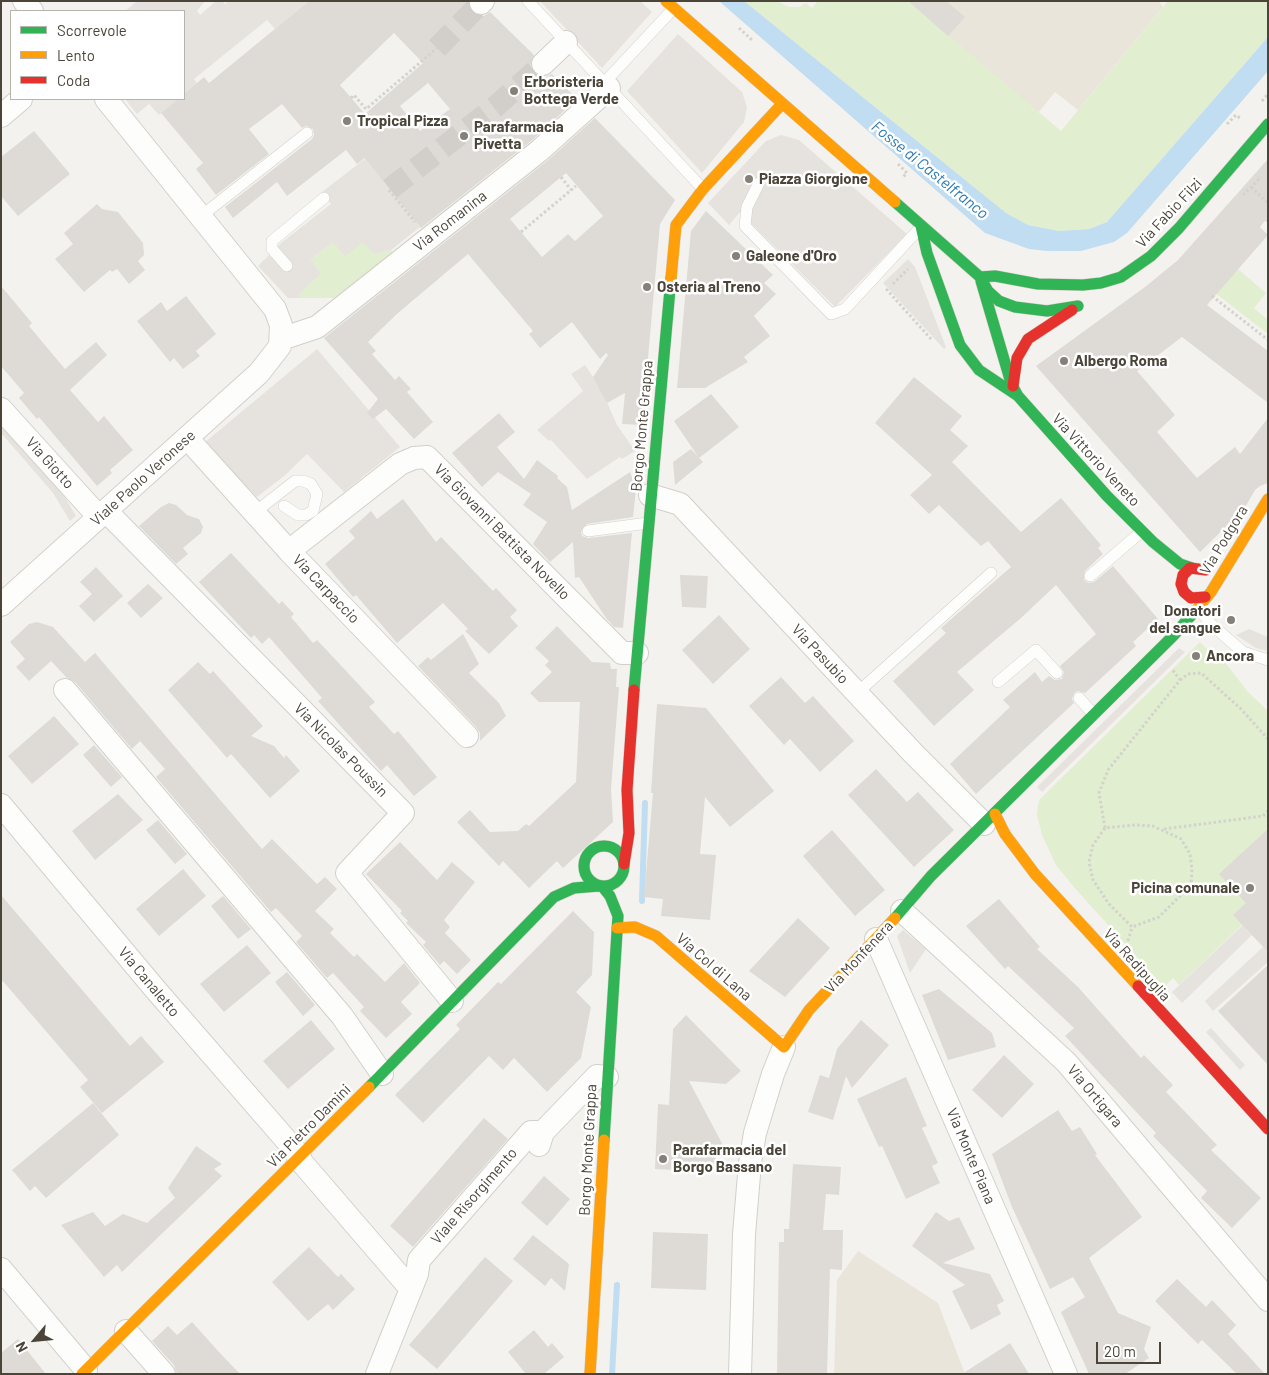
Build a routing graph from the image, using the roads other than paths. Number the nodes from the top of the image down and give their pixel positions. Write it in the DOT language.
graph roads {
  1 [pos="528,1"];
  2 [pos="670,5"];
  3 [pos="566,42"];
  4 [pos="543,64"];
  5 [pos="607,86"];
  6 [pos="20,100"];
  7 [pos="107,100"];
  8 [pos="782,104"];
  9 [pos="1,116"];
  10 [pos="1268,124"];
  11 [pos="306,133"];
  12 [pos="759,182"];
  13 [pos="703,189"];
  14 [pos="324,198"];
  15 [pos="200,217"];
  16 [pos="921,226"];
  17 [pos="287,266"];
  18 [pos="1121,276"];
  19 [pos="980,278"];
  20 [pos="972,287"];
  21 [pos="1086,301"];
  22 [pos="966,327"];
  23 [pos="281,343"];
  24 [pos="979,370"];
  25 [pos="1016,392"];
  26 [pos="1,409"];
  27 [pos="188,439"];
  28 [pos="650,495"];
  29 [pos="284,506"];
  30 [pos="1266,507"];
  31 [pos="254,513"];
  32 [pos="102,514"];
  33 [pos="648,523"];
  34 [pos="588,531"];
  35 [pos="1142,531"];
  36 [pos="1230,538"];
  37 [pos="1153,542"];
  38 [pos="289,551"];
  39 [pos="1209,557"];
  40 [pos="1194,567"];
  41 [pos="991,573"];
  42 [pos="1090,576"];
  43 [pos="1209,593"];
  44 [pos="1188,596"];
  45 [pos="1,605"];
  46 [pos="1174,636"];
  47 [pos="637,653"];
  48 [pos="1268,660"];
  49 [pos="1057,673"];
  50 [pos="998,682"];
  51 [pos="65,690"];
  52 [pos="856,693"];
  53 [pos="1079,698"];
  54 [pos="1094,715"];
  55 [pos="468,736"];
  56 [pos="627,790"];
  57 [pos="1,805"];
  58 [pos="990,819"];
  59 [pos="617,823"];
  60 [pos="607,835"];
  61 [pos="590,852"];
  62 [pos="624,866"];
  63 [pos="571,869"];
  64 [pos="562,880"];
  65 [pos="600,886"];
  66 [pos="554,897"];
  67 [pos="902,911"];
  68 [pos="617,928"];
  69 [pos="876,939"];
  70 [pos="452,1001"];
  71 [pos="784,1047"];
  72 [pos="382,1074"];
  73 [pos="607,1077"];
  74 [pos="1268,1129"];
  75 [pos="299,1157"];
  76 [pos="1,1269"];
  77 [pos="414,1281"];
  78 [pos="1268,1300"];
  79 [pos="126,1331"];
  80 [pos="84,1372"];
  81 [pos="164,1374"];
  82 [pos="377,1374"];
  83 [pos="590,1374"];
  84 [pos="740,1374"];
  85 [pos="1066,1374"];
  1 -- 3 [label="lane"];
  2 -- 5 [label="lane"];
  2 -- 8 [label="street"];
  3 -- 4 [label="street"];
  3 -- 5 [label="lane"];
  5 -- 13 [label="lane"];
  5 -- 23 [label="street, Via Romanina"];
  6 -- 9 [label="street"];
  7 -- 15 [label="street"];
  8 -- 13 [label="street, Borgo Monte Grappa"];
  8 -- 16 [label="street"];
  10 -- 18 [label="street, Via Fabio Filzi"];
  11 -- 15 [label="lane"];
  12 -- 16 [label="lane"];
  13 -- 28 [label="street, Borgo Monte Grappa"];
  14 -- 17 [label="lane"];
  15 -- 23 [label="street"];
  16 -- 19 [label="street"];
  16 -- 24 [label="street"];
  18 -- 19 [label="street, Via Fabio Filzi"];
  18 -- 21 [label="street"];
  19 -- 20 [label="street"];
  19 -- 21 [label="street"];
  19 -- 25 [label="street"];
  21 -- 25 [label="street"];
  22 -- 24 [label="street"];
  23 -- 27 [label="street, Viale Paolo Veronese"];
  24 -- 25 [label="street"];
  25 -- 35 [label="street, Via Vittorio Veneto"];
  26 -- 32 [label="street, Via Giotto"];
  27 -- 31 [label="street, Via Carpaccio"];
  27 -- 32 [label="street, Viale Paolo Veronese"];
  28 -- 33 [label="street, Borgo Monte Grappa"];
  28 -- 52 [label="street, Via Pasubio"];
  29 -- 31 [label="lane"];
  30 -- 36 [label="street, Via Podgora"];
  30 -- 43 [label="street, Via Podgora"];
  31 -- 38 [label="street, Via Carpaccio"];
  32 -- 45 [label="street, Viale Paolo Veronese"];
  32 -- 70 [label="street, Via Nicolas Poussin"];
  33 -- 34 [label="lane"];
  33 -- 47 [label="street, Borgo Monte Grappa"];
  35 -- 37 [label="street, Via Vittorio Veneto"];
  35 -- 42 [label="lane"];
  37 -- 40 [label="street, Via Vittorio Veneto"];
  37 -- 44 [label="street, Via Vittorio Veneto"];
  38 -- 47 [label="street, Via Giovanni Battista Novello"];
  38 -- 55 [label="street, Via Carpaccio"];
  39 -- 40 [label="street, Via Podgora"];
  40 -- 43 [label="street"];
  40 -- 44 [label="street"];
  41 -- 52 [label="lane"];
  43 -- 44 [label="street"];
  44 -- 46 [label="street, Via Monfenera"];
  44 -- 46 [label="street"];
  44 -- 48 [label="lane"];
  46 -- 54 [label="street, Via Monfenera"];
  47 -- 56 [label="street, Borgo Monte Grappa"];
  49 -- 50 [label="lane"];
  51 -- 72 [label="street"];
  52 -- 58 [label="street, Via Pasubio"];
  53 -- 54 [label="lane"];
  54 -- 58 [label="street, Via Monfenera"];
  56 -- 59 [label="street, Borgo Monte Grappa"];
  56 -- 62 [label="street, Borgo Monte Grappa"];
  57 -- 75 [label="street, Via Canaletto"];
  58 -- 67 [label="street, Via Monfenera"];
  58 -- 74 [label="street, Via Redipuglia"];
  60 -- 61 [label="street"];
  61 -- 62 [label="street"];
  61 -- 63 [label="street"];
  61 -- 65 [label="street, Borgo Monte Grappa"];
  62 -- 65 [label="street"];
  62 -- 68 [label="street, Borgo Monte Grappa"];
  64 -- 66 [label="street, Via Pietro Damini"];
  65 -- 66 [label="street, Via Pietro Damini"];
  65 -- 68 [label="street, Borgo Monte Grappa"];
  66 -- 70 [label="street, Via Pietro Damini"];
  67 -- 69 [label="street, Via Monfenera"];
  67 -- 78 [label="street, Via Ortigara"];
  68 -- 71 [label="street, Via Col di Lana"];
  68 -- 73 [label="street, Borgo Monte Grappa"];
  69 -- 71 [label="street, Via Monfenera"];
  69 -- 85 [label="street, Via Monte Piana"];
  70 -- 72 [label="street, Via Pietro Damini"];
  71 -- 84 [label="street, Via Monfenera"];
  72 -- 75 [label="street, Via Pietro Damini"];
  73 -- 77 [label="street, Viale Risorgimento"];
  73 -- 83 [label="street, Borgo Monte Grappa"];
  75 -- 77 [label="street, Via Canaletto"];
  75 -- 79 [label="street, Via Pietro Damini"];
  76 -- 80 [label="street"];
  77 -- 82 [label="street"];
  79 -- 80 [label="street, Via Pietro Damini"];
  79 -- 81 [label="street"];
}
